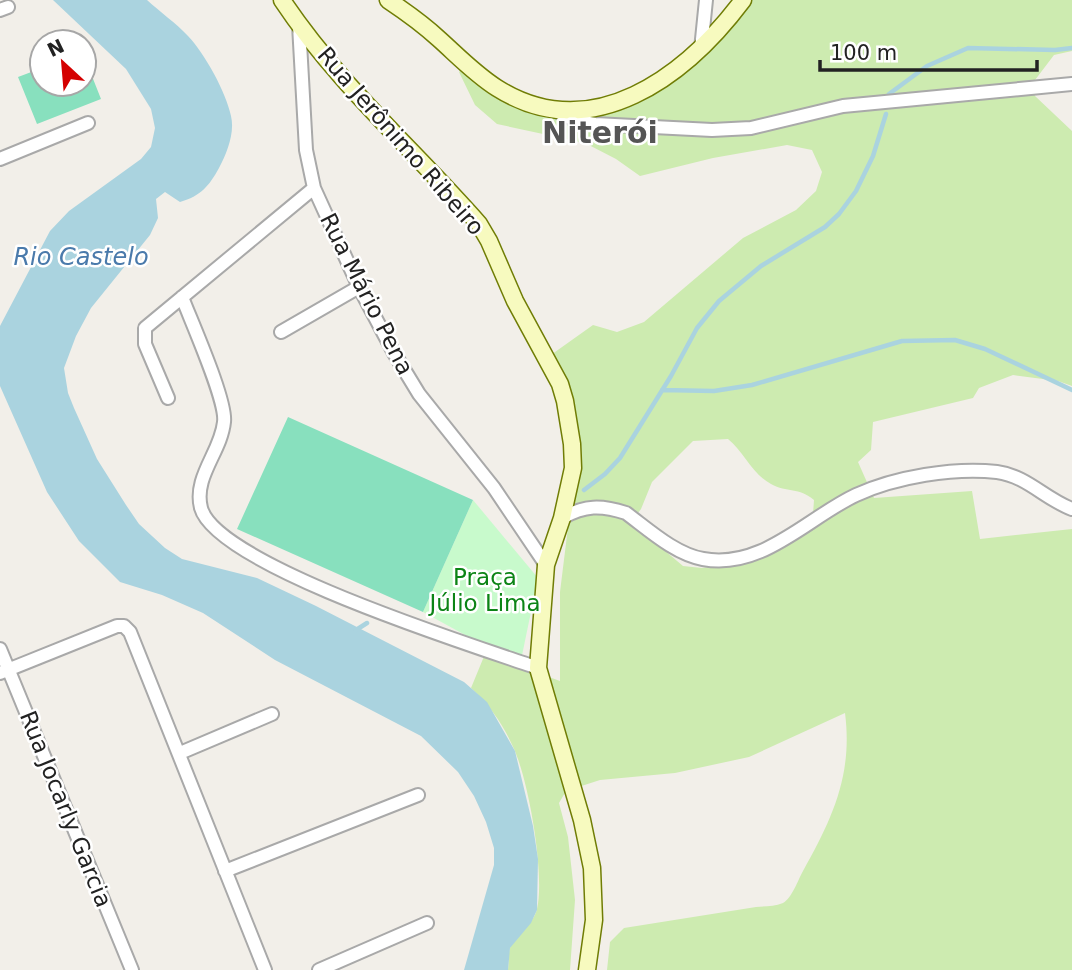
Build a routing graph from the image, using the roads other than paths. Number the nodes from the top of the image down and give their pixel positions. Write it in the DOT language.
graph roads {
  1 [pos="282,0"];
  2 [pos="388,0"];
  3 [pos="706,0"];
  4 [pos="743,0"];
  5 [pos="299,25"];
  6 [pos="701,49"];
  7 [pos="1072,84"];
  8 [pos="556,110"];
  9 [pos="88,123"];
  10 [pos="0,159"];
  11 [pos="314,188"];
  12 [pos="359,287"];
  13 [pos="182,297"];
  14 [pos="281,332"];
  15 [pos="168,398"];
  16 [pos="1072,509"];
  17 [pos="562,518"];
  18 [pos="546,565"];
  19 [pos="0,649"];
  20 [pos="538,668"];
  21 [pos="4,671"];
  22 [pos="272,714"];
  23 [pos="180,753"];
  24 [pos="418,795"];
  25 [pos="225,871"];
  26 [pos="427,923"];
  27 [pos="132,970"];
  28 [pos="265,970"];
  29 [pos="319,970"];
  30 [pos="587,970"];
  1 -- 5 [label="main road, Rua Jerônimo Ribeiro"];
  2 -- 8 [label="main road"];
  3 -- 6 [label="street"];
  4 -- 6 [label="main road"];
  5 -- 11 [label="street, Rua Mário Pena"];
  5 -- 17 [label="main road, Rua Jerônimo Ribeiro"];
  6 -- 8 [label="main road"];
  7 -- 8 [label="street"];
  9 -- 10 [label="street"];
  11 -- 12 [label="street, Rua Mário Pena"];
  11 -- 13 [label="street"];
  12 -- 14 [label="street"];
  12 -- 18 [label="street, Rua Mário Pena"];
  13 -- 15 [label="street"];
  13 -- 20 [label="street"];
  16 -- 17 [label="street"];
  17 -- 18 [label="main road, Rua Jerônimo Ribeiro"];
  18 -- 20 [label="main road, Rua Jerônimo Ribeiro"];
  19 -- 21 [label="street, Rua Jocarly Garcia"];
  20 -- 30 [label="main road"];
  21 -- 23 [label="street"];
  21 -- 27 [label="street, Rua Jocarly Garcia"];
  22 -- 23 [label="street"];
  23 -- 25 [label="street"];
  24 -- 25 [label="street"];
  25 -- 28 [label="street"];
  26 -- 29 [label="street"];
}
